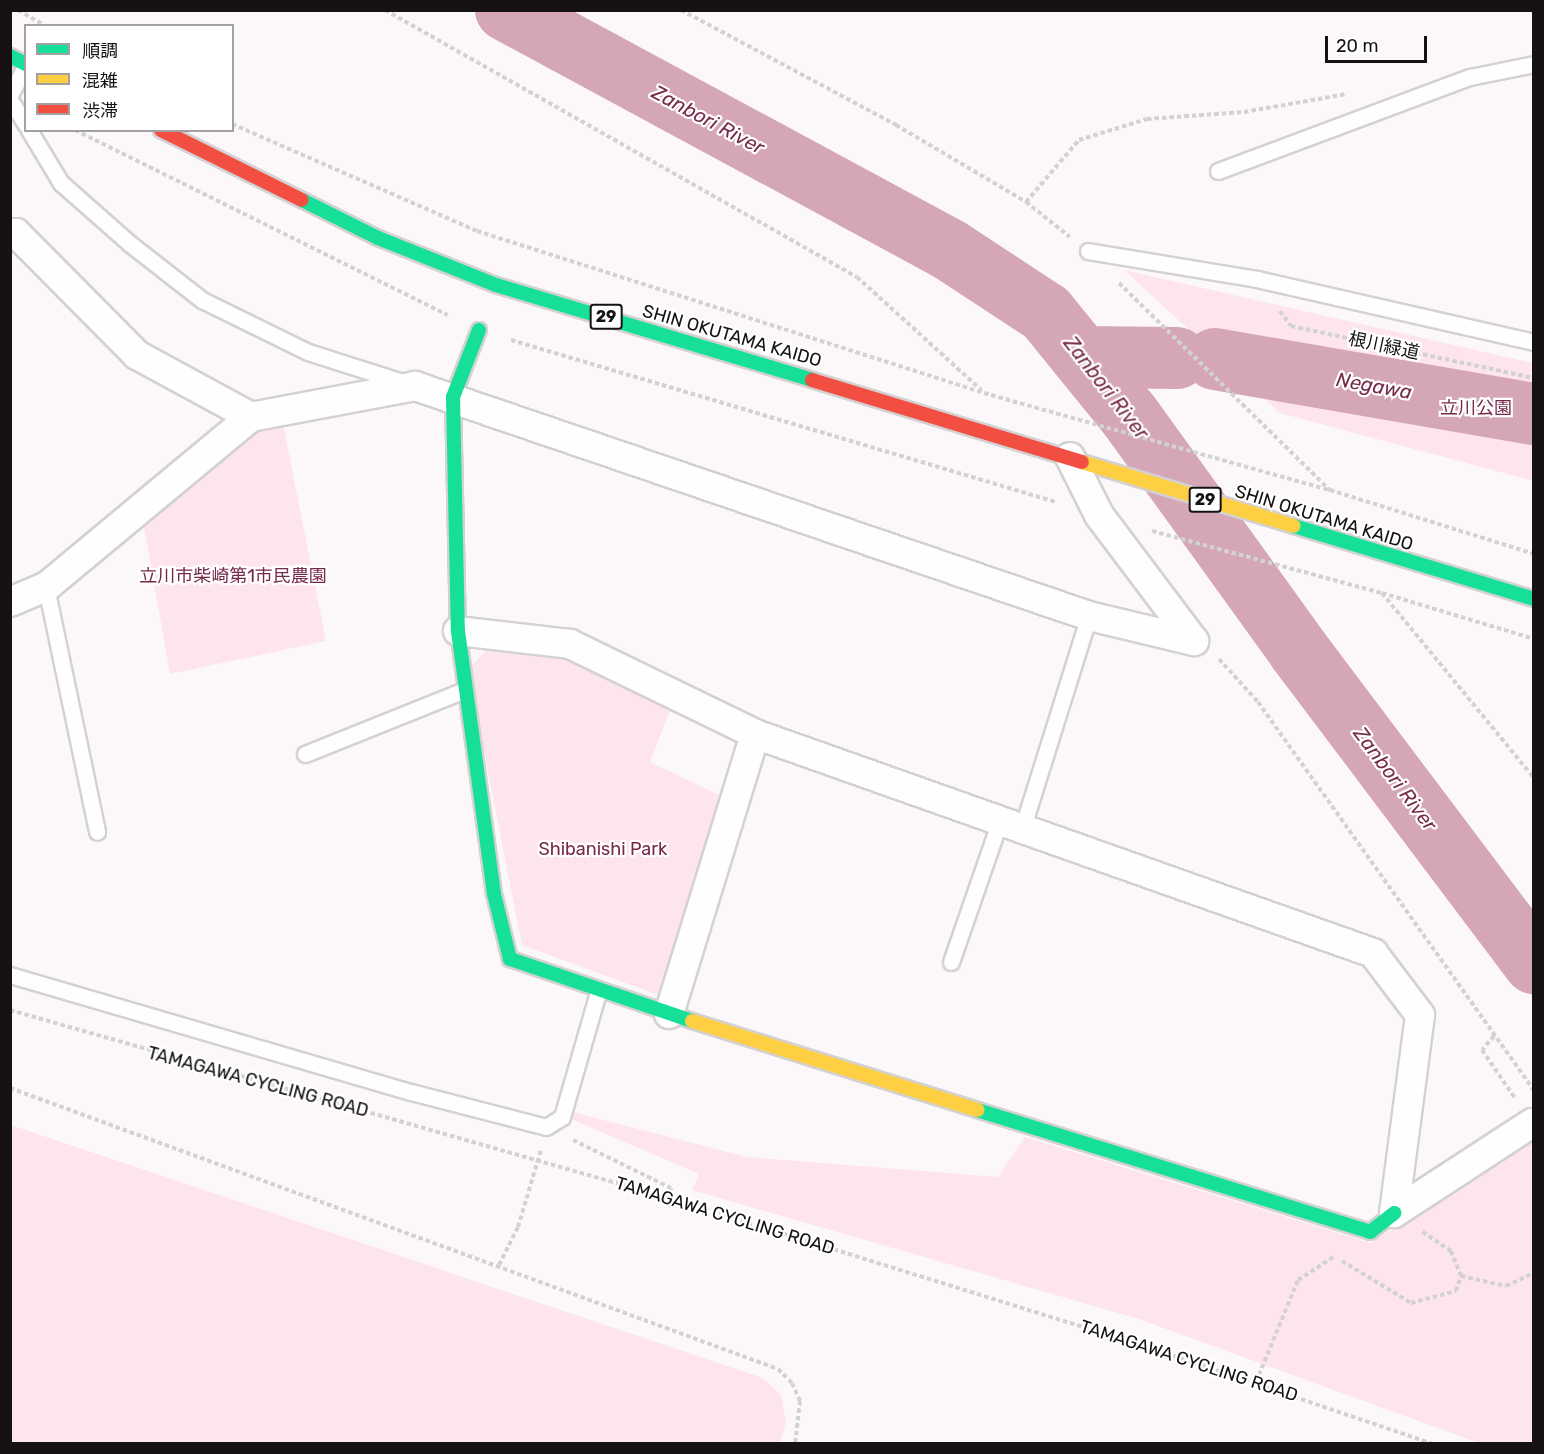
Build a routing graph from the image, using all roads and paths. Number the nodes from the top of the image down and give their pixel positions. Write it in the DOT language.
graph roads {
  1 [pos="18,10"];
  2 [pos="385,10"];
  3 [pos="681,10"];
  4 [pos="42,24"];
  5 [pos="10,56"];
  6 [pos="24,63"];
  7 [pos="1533,64"];
  8 [pos="24,68"];
  9 [pos="1350,94"];
  10 [pos="10,95"];
  11 [pos="10,100"];
  12 [pos="24,122"];
  13 [pos="234,125"];
  14 [pos="30,132"];
  15 [pos="165,132"];
  16 [pos="1218,171"];
  17 [pos="1026,202"];
  18 [pos="10,233"];
  19 [pos="1088,251"];
  20 [pos="1257,279"];
  21 [pos="479,330"];
  22 [pos="1533,342"];
  23 [pos="1533,378"];
  24 [pos="415,386"];
  25 [pos="984,393"];
  26 [pos="453,397"];
  27 [pos="251,417"];
  28 [pos="1070,457"];
  29 [pos="1330,490"];
  30 [pos="1150,530"];
  31 [pos="1533,554"];
  32 [pos="46,587"];
  33 [pos="1382,593"];
  34 [pos="1533,599"];
  35 [pos="10,602"];
  36 [pos="1089,616"];
  37 [pos="458,631"];
  38 [pos="1533,639"];
  39 [pos="1194,641"];
  40 [pos="464,690"];
  41 [pos="755,734"];
  42 [pos="305,754"];
  43 [pos="1533,778"];
  44 [pos="1012,822"];
  45 [pos="97,832"];
  46 [pos="951,962"];
  47 [pos="10,975"];
  48 [pos="598,992"];
  49 [pos="10,1010"];
  50 [pos="669,1014"];
  51 [pos="1494,1036"];
  52 [pos="10,1088"];
  53 [pos="1533,1091"];
  54 [pos="1532,1123"];
  55 [pos="546,1127"];
  56 [pos="538,1160"];
  57 [pos="669,1198"];
  58 [pos="1394,1214"];
  59 [pos="1334,1256"];
  60 [pos="499,1265"];
  61 [pos="1533,1273"];
  62 [pos="1461,1276"];
  63 [pos="1298,1280"];
  64 [pos="1256,1382"];
  65 [pos="795,1443"];
  66 [pos="1433,1443"];
  1 -- 4 [label="path"];
  2 -- 25 [label="path"];
  3 -- 17 [label="path"];
  5 -- 6 [label="street"];
  7 -- 16 [label="lane"];
  8 -- 10 [label="lane"];
  9 -- 17 [label="path"];
  11 -- 12 [label="lane"];
  13 -- 25 [label="path"];
  14 -- 24 [label="lane"];
  15 -- 28 [label="street, SHIN OKUTAMA KAIDO / 29"];
  17 -- 19 [label="path"];
  18 -- 27 [label="street"];
  19 -- 20 [label="lane"];
  19 -- 29 [label="path"];
  20 -- 22 [label="lane"];
  20 -- 23 [label="path, 根川緑道"];
  21 -- 26 [label="street"];
  24 -- 26 [label="street"];
  24 -- 27 [label="street"];
  25 -- 29 [label="path"];
  26 -- 36 [label="street"];
  26 -- 37 [label="street"];
  27 -- 32 [label="street"];
  28 -- 34 [label="street, SHIN OKUTAMA KAIDO / 29"];
  28 -- 39 [label="street"];
  29 -- 31 [label="path"];
  30 -- 33 [label="path"];
  32 -- 35 [label="street"];
  32 -- 45 [label="lane"];
  33 -- 38 [label="path"];
  33 -- 43 [label="path"];
  36 -- 39 [label="street"];
  36 -- 44 [label="lane"];
  37 -- 40 [label="street"];
  37 -- 41 [label="street"];
  39 -- 51 [label="path"];
  40 -- 42 [label="lane"];
  40 -- 48 [label="street"];
  41 -- 44 [label="street"];
  41 -- 50 [label="street"];
  44 -- 46 [label="lane"];
  44 -- 58 [label="street"];
  47 -- 55 [label="lane"];
  48 -- 50 [label="street"];
  48 -- 55 [label="lane"];
  49 -- 56 [label="path, TAMAGAWA CYCLING ROAD"];
  50 -- 58 [label="street"];
  51 -- 53 [label="path"];
  51 -- 54 [label="path"];
  52 -- 60 [label="path"];
  54 -- 58 [label="street"];
  55 -- 57 [label="path"];
  56 -- 57 [label="path, TAMAGAWA CYCLING ROAD"];
  56 -- 60 [label="path"];
  57 -- 64 [label="path, TAMAGAWA CYCLING ROAD"];
  58 -- 62 [label="path"];
  59 -- 62 [label="path"];
  60 -- 65 [label="path"];
  61 -- 62 [label="path"];
  63 -- 64 [label="path"];
  64 -- 66 [label="path, TAMAGAWA CYCLING ROAD"];
}
